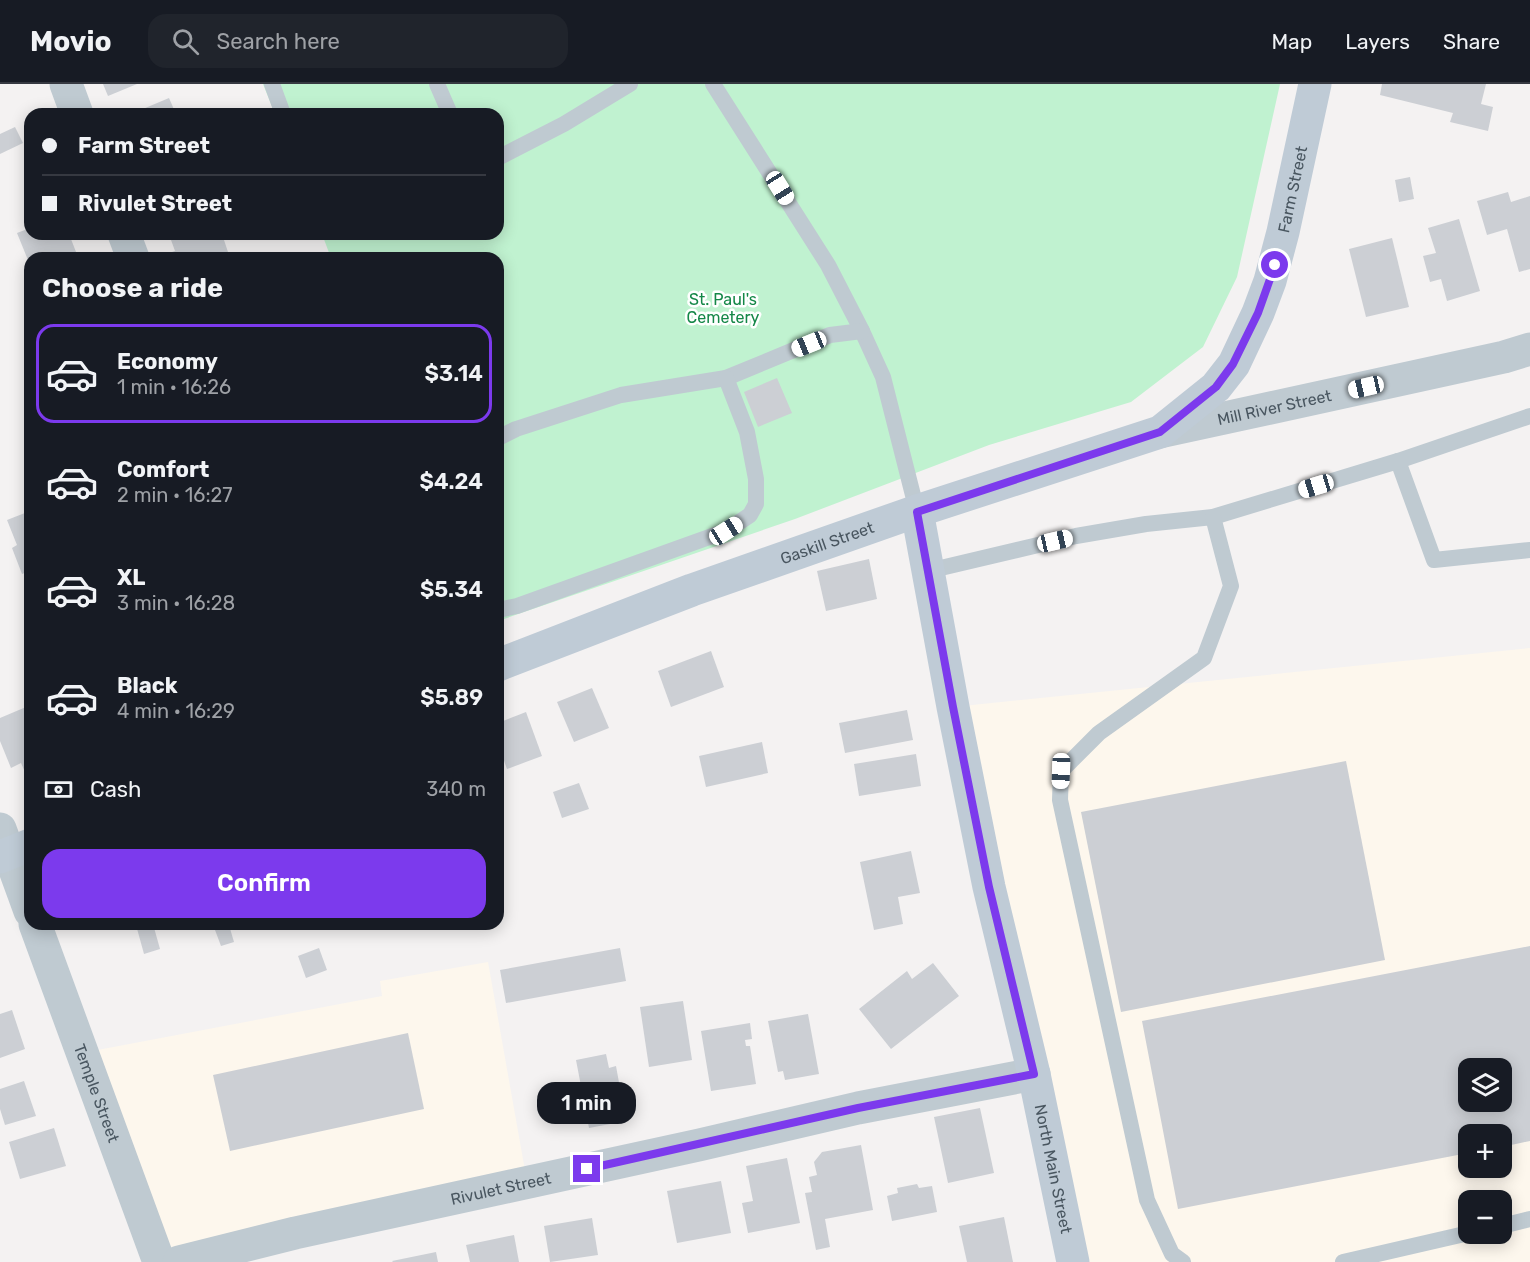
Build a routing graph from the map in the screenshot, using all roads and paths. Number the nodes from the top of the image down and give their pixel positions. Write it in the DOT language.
graph roads {
  1 [pos="66,84"];
  2 [pos="272,84"];
  3 [pos="437,84"];
  4 [pos="630,84"];
  5 [pos="713,84"];
  6 [pos="1315,84"];
  7 [pos="75,108"];
  8 [pos="281,108"];
  9 [pos="447,108"];
  10 [pos="504,155"];
  11 [pos="862,331"];
  12 [pos="1530,349"];
  13 [pos="726,378"];
  14 [pos="1530,416"];
  15 [pos="1160,432"];
  16 [pos="504,435"];
  17 [pos="1398,461"];
  18 [pos="917,512"];
  19 [pos="1213,517"];
  20 [pos="1530,550"];
  21 [pos="928,571"];
  22 [pos="504,609"];
  23 [pos="504,663"];
  24 [pos="10,846"];
  25 [pos="24,891"];
  26 [pos="37,930"];
  27 [pos="1034,1074"];
  28 [pos="1530,1219"];
  29 [pos="1512,1224"];
  30 [pos="1458,1236"];
  31 [pos="159,1262"];
  32 [pos="179,1262"];
  33 [pos="1073,1262"];
  34 [pos="1183,1262"];
  35 [pos="1343,1262"];
  1 -- 7 [label="street"];
  2 -- 8 [label="lane"];
  3 -- 9 [label="lane"];
  4 -- 10 [label="lane"];
  5 -- 11 [label="lane"];
  6 -- 15 [label="street, Farm Street"];
  11 -- 13 [label="lane"];
  11 -- 18 [label="lane"];
  12 -- 15 [label="street, Mill River Street"];
  13 -- 16 [label="lane"];
  13 -- 22 [label="lane"];
  14 -- 17 [label="lane"];
  15 -- 18 [label="street, Gaskill Street"];
  17 -- 19 [label="lane"];
  17 -- 20 [label="lane"];
  18 -- 21 [label="street, North Main Street"];
  18 -- 23 [label="street, Gaskill Street"];
  19 -- 21 [label="lane"];
  19 -- 34 [label="lane"];
  21 -- 27 [label="street, North Main Street"];
  24 -- 25 [label="street"];
  26 -- 31 [label="street, Temple Street"];
  27 -- 32 [label="street, Rivulet Street"];
  27 -- 33 [label="street, North Main Street"];
  28 -- 29 [label="lane"];
  30 -- 35 [label="lane"];
}
